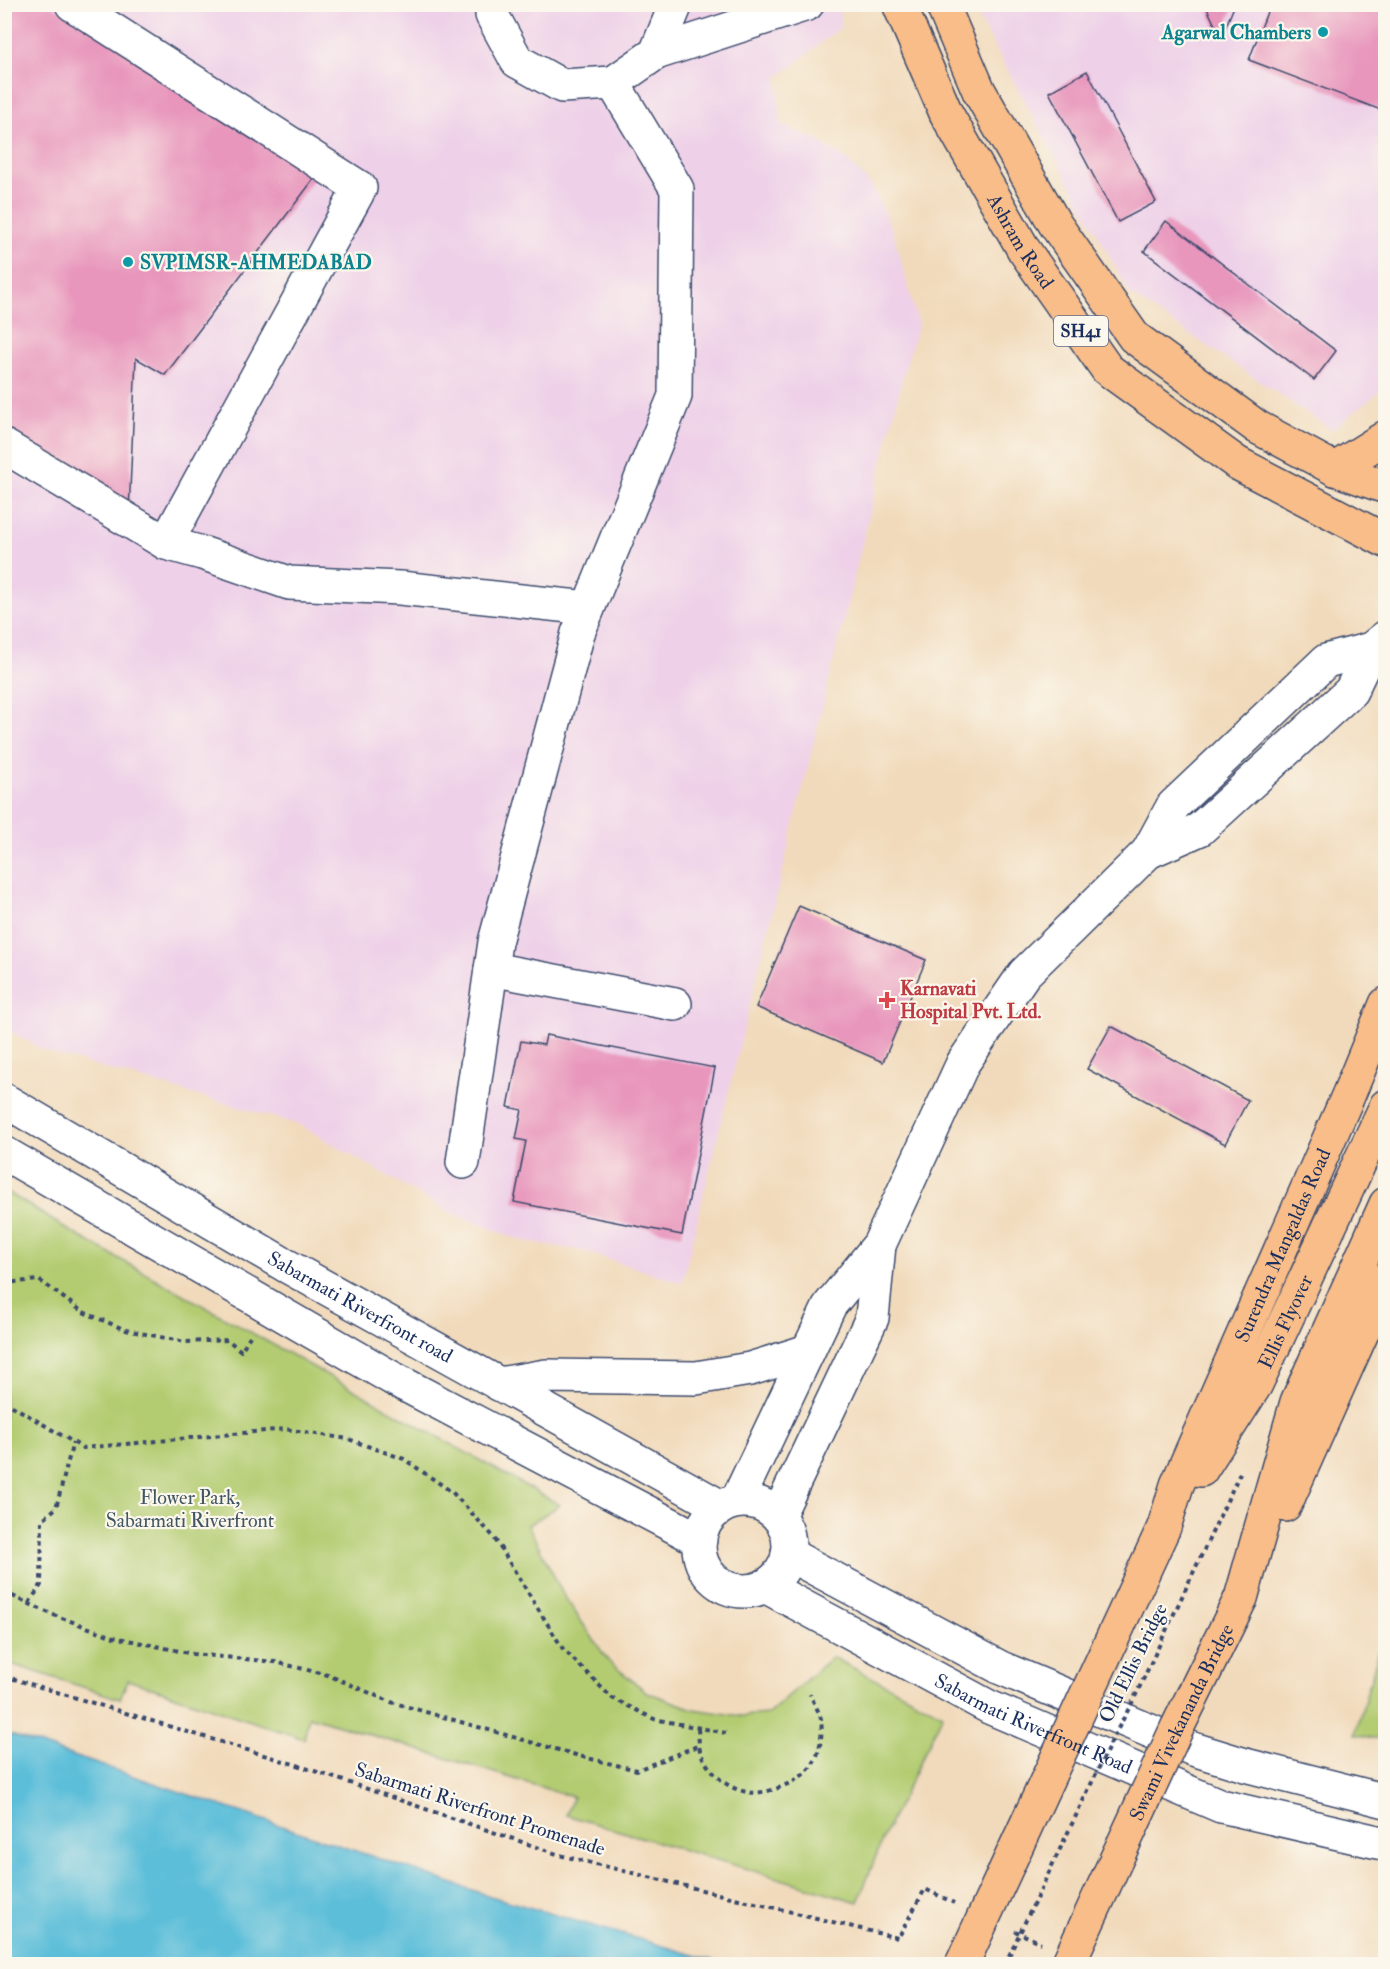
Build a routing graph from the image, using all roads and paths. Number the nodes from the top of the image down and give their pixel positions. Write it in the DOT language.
graph roads {
  1 [pos="72,4"];
  2 [pos="493,4"];
  3 [pos="676,4"];
  4 [pos="807,4"];
  5 [pos="899,4"];
  6 [pos="942,4"];
  7 [pos="656,53"];
  8 [pos="613,83"];
  9 [pos="1386,437"];
  10 [pos="4,446"];
  11 [pos="1335,469"];
  12 [pos="1386,487"];
  13 [pos="1386,541"];
  14 [pos="166,543"];
  15 [pos="588,608"];
  16 [pos="1378,643"];
  17 [pos="491,969"];
  18 [pos="675,1004"];
  19 [pos="1386,1004"];
  20 [pos="4,1100"];
  21 [pos="1386,1106"];
  22 [pos="4,1153"];
  23 [pos="463,1162"];
  24 [pos="1386,1204"];
  25 [pos="879,1245"];
  26 [pos="285,1265"];
  27 [pos="1386,1279"];
  28 [pos="4,1283"];
  29 [pos="262,1303"];
  30 [pos="252,1333"];
  31 [pos="808,1351"];
  32 [pos="499,1384"];
  33 [pos="4,1401"];
  34 [pos="72,1442"];
  35 [pos="1241,1471"];
  36 [pos="729,1504"];
  37 [pos="778,1516"];
  38 [pos="1164,1527"];
  39 [pos="700,1540"];
  40 [pos="788,1554"];
  41 [pos="765,1586"];
  42 [pos="4,1592"];
  43 [pos="1241,1598"];
  44 [pos="29,1603"];
  45 [pos="4,1676"];
  46 [pos="810,1694"];
  47 [pos="698,1729"];
  48 [pos="726,1733"];
  49 [pos="700,1745"];
  50 [pos="1386,1800"];
  51 [pos="1386,1844"];
  52 [pos="957,1905"];
  53 [pos="1012,1929"];
  54 [pos="1056,1954"];
  55 [pos="962,1965"];
  56 [pos="1005,1965"];
  1 -- 14 [label="street"];
  2 -- 8 [label="street"];
  3 -- 7 [label="street"];
  4 -- 7 [label="street"];
  5 -- 13 [label="main road, Ashram Road / SH41"];
  6 -- 11 [label="main road, Ashram Road"];
  7 -- 8 [label="street"];
  8 -- 15 [label="street"];
  9 -- 11 [label="main road"];
  10 -- 14 [label="street"];
  11 -- 12 [label="main road, Ashram Road"];
  14 -- 15 [label="street"];
  15 -- 17 [label="street"];
  16 -- 25 [label="street"];
  17 -- 18 [label="street"];
  17 -- 23 [label="street"];
  19 -- 38 [label="main road, Surendra Mangaldas Road"];
  20 -- 26 [label="street, Sabarmati Riverfront road"];
  21 -- 38 [label="main road, Ellis Flyover"];
  22 -- 29 [label="street"];
  24 -- 43 [label="main road"];
  25 -- 31 [label="street"];
  25 -- 37 [label="street"];
  26 -- 29 [label="street"];
  26 -- 32 [label="street, Sabarmati Riverfront road"];
  27 -- 43 [label="main road, Swami Vivekananda Bridge"];
  28 -- 30 [label="path"];
  29 -- 39 [label="street"];
  31 -- 32 [label="street"];
  31 -- 36 [label="street"];
  32 -- 36 [label="street, Sabarmati Riverfront road"];
  33 -- 34 [label="path"];
  34 -- 44 [label="path"];
  34 -- 47 [label="path"];
  35 -- 56 [label="path, Old Ellis Bridge, bridge"];
  36 -- 37 [label="street"];
  36 -- 39 [label="street"];
  37 -- 40 [label="street"];
  38 -- 55 [label="main road, bridge"];
  39 -- 41 [label="street"];
  40 -- 41 [label="street"];
  40 -- 50 [label="street, Sabarmati Riverfront Road"];
  41 -- 51 [label="street, Sabarmati Riverfront Road"];
  42 -- 44 [label="path"];
  43 -- 54 [label="main road, Swami Vivekananda Bridge, bridge"];
  44 -- 49 [label="path"];
  45 -- 52 [label="path, Sabarmati Riverfront Promenade"];
  46 -- 49 [label="path"];
  47 -- 48 [label="path"];
  47 -- 49 [label="path"];
  53 -- 54 [label="path"];
}
